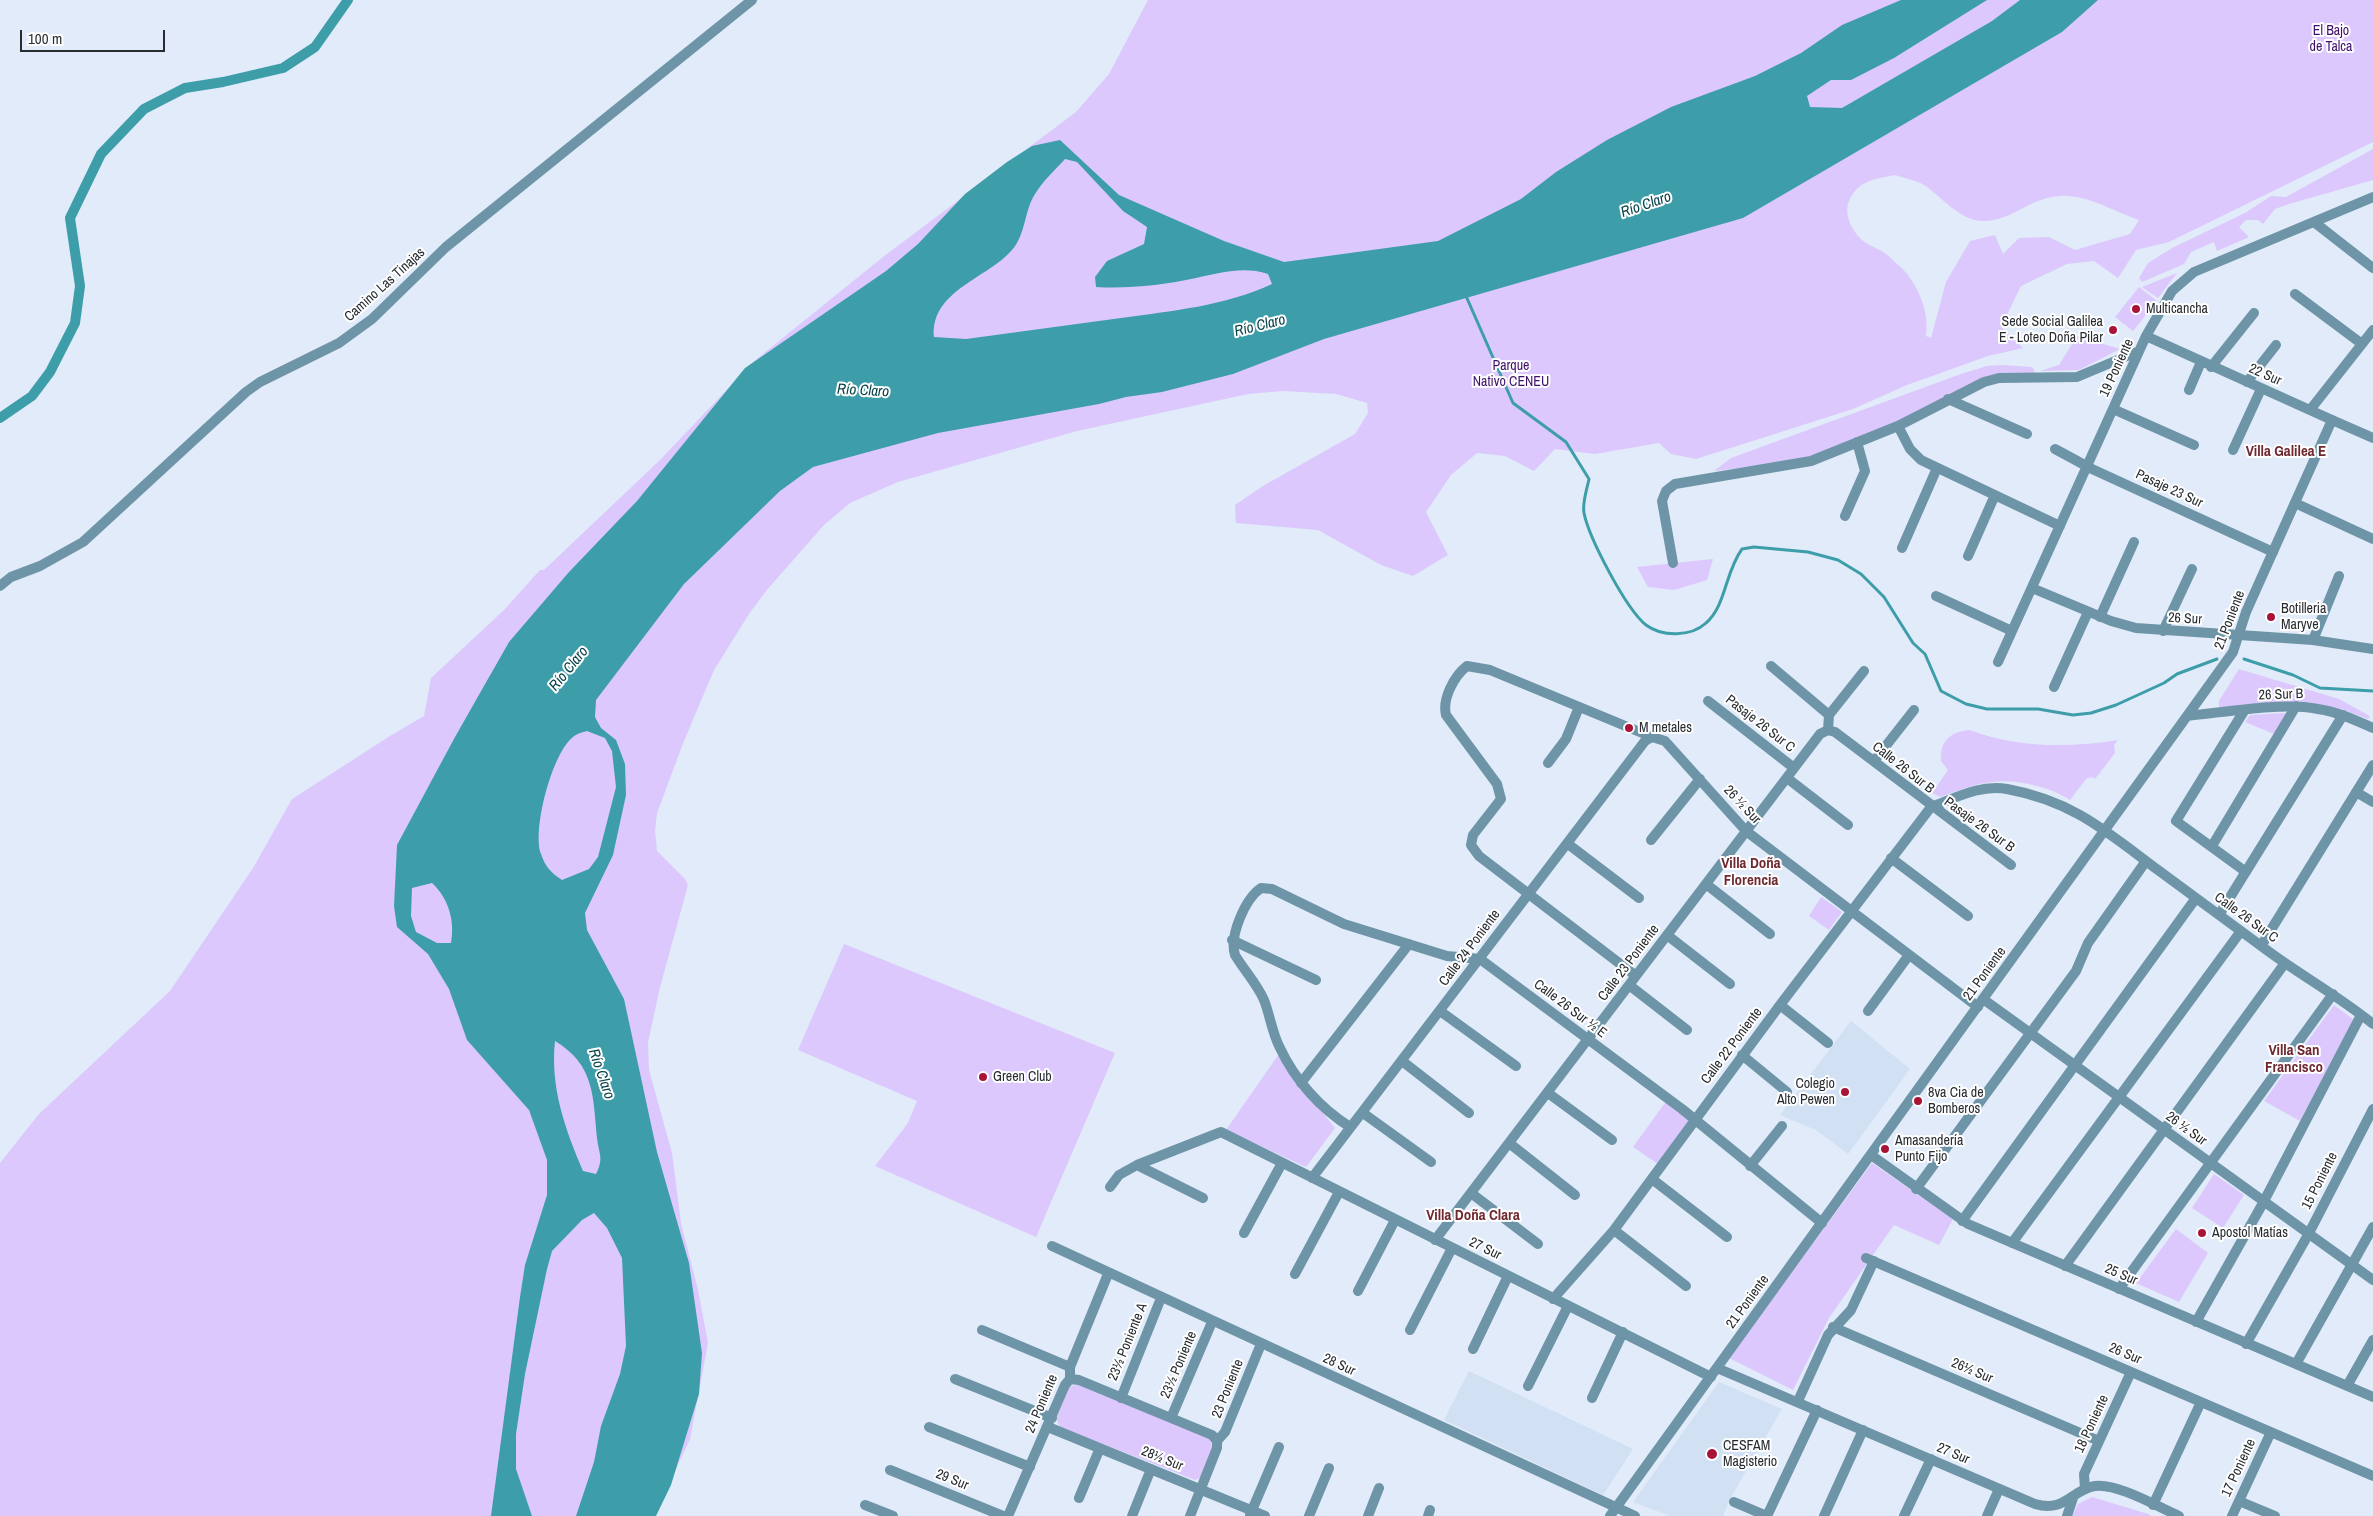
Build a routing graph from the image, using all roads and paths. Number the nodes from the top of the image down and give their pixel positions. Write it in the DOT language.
graph roads {
  1 [pos="752,0"];
  2 [pos="2373,197"];
  3 [pos="2314,222"];
  4 [pos="2373,268"];
  5 [pos="2295,294"];
  6 [pos="2254,313"];
  7 [pos="2373,330"];
  8 [pos="2146,336"];
  9 [pos="2362,344"];
  10 [pos="2276,345"];
  11 [pos="2139,351"];
  12 [pos="2206,364"];
  13 [pos="2247,382"];
  14 [pos="2261,389"];
  15 [pos="2189,390"];
  16 [pos="1948,400"];
  17 [pos="2113,409"];
  18 [pos="2310,410"];
  19 [pos="2332,420"];
  20 [pos="1898,426"];
  21 [pos="2027,434"];
  22 [pos="2372,437"];
  23 [pos="1856,442"];
  24 [pos="2194,445"];
  25 [pos="2055,449"];
  26 [pos="2233,450"];
  27 [pos="2088,465"];
  28 [pos="1937,468"];
  29 [pos="1995,495"];
  30 [pos="2295,503"];
  31 [pos="1846,516"];
  32 [pos="2060,526"];
  33 [pos="2373,538"];
  34 [pos="2134,542"];
  35 [pos="1902,548"];
  36 [pos="2273,552"];
  37 [pos="1968,556"];
  38 [pos="1673,563"];
  39 [pos="2192,569"];
  40 [pos="2339,576"];
  41 [pos="0,586"];
  42 [pos="2032,588"];
  43 [pos="1936,596"];
  44 [pos="2088,612"];
  45 [pos="2100,617"];
  46 [pos="2012,631"];
  47 [pos="2163,631"];
  48 [pos="2238,635"];
  49 [pos="2312,640"];
  50 [pos="2373,649"];
  51 [pos="1998,662"];
  52 [pos="1771,666"];
  53 [pos="1864,671"];
  54 [pos="2054,687"];
  55 [pos="1708,701"];
  56 [pos="2296,706"];
  57 [pos="1579,707"];
  58 [pos="1914,710"];
  59 [pos="2244,711"];
  60 [pos="1829,715"];
  61 [pos="2343,715"];
  62 [pos="2187,716"];
  63 [pos="2373,728"];
  64 [pos="1828,730"];
  65 [pos="1652,737"];
  66 [pos="1874,761"];
  67 [pos="1548,763"];
  68 [pos="2373,765"];
  69 [pos="1794,768"];
  70 [pos="1787,778"];
  71 [pos="1700,779"];
  72 [pos="2356,792"];
  73 [pos="2373,802"];
  74 [pos="1931,807"];
  75 [pos="1848,825"];
  76 [pos="2106,829"];
  77 [pos="1746,831"];
  78 [pos="1651,840"];
  79 [pos="1568,844"];
  80 [pos="2212,846"];
  81 [pos="1892,858"];
  82 [pos="2146,861"];
  83 [pos="2010,865"];
  84 [pos="2246,872"];
  85 [pos="1706,884"];
  86 [pos="1530,893"];
  87 [pos="1639,898"];
  88 [pos="2196,898"];
  89 [pos="1851,911"];
  90 [pos="2219,915"];
  91 [pos="1968,916"];
  92 [pos="2241,931"];
  93 [pos="1770,934"];
  94 [pos="1667,935"];
  95 [pos="1232,944"];
  96 [pos="1409,944"];
  97 [pos="2261,946"];
  98 [pos="1909,955"];
  99 [pos="1480,959"];
  100 [pos="2285,963"];
  101 [pos="1636,976"];
  102 [pos="1316,980"];
  103 [pos="1730,984"];
  104 [pos="1629,985"];
  105 [pos="2333,994"];
  106 [pos="1981,1003"];
  107 [pos="1780,1005"];
  108 [pos="1868,1010"];
  109 [pos="1440,1011"];
  110 [pos="2369,1019"];
  111 [pos="1687,1030"];
  112 [pos="2030,1033"];
  113 [pos="1588,1040"];
  114 [pos="1828,1043"];
  115 [pos="1742,1055"];
  116 [pos="1402,1061"];
  117 [pos="2075,1065"];
  118 [pos="1516,1066"];
  119 [pos="1301,1082"];
  120 [pos="1787,1092"];
  121 [pos="1548,1093"];
  122 [pos="2119,1098"];
  123 [pos="2373,1110"];
  124 [pos="1363,1113"];
  125 [pos="1469,1113"];
  126 [pos="1695,1119"];
  127 [pos="1782,1126"];
  128 [pos="1350,1127"];
  129 [pos="2163,1130"];
  130 [pos="1612,1140"];
  131 [pos="1509,1143"];
  132 [pos="1871,1155"];
  133 [pos="1431,1162"];
  134 [pos="1282,1163"];
  135 [pos="2210,1164"];
  136 [pos="1137,1166"];
  137 [pos="1750,1166"];
  138 [pos="1312,1178"];
  139 [pos="1652,1179"];
  140 [pos="1110,1188"];
  141 [pos="1916,1189"];
  142 [pos="1339,1192"];
  143 [pos="1471,1193"];
  144 [pos="1575,1194"];
  145 [pos="1203,1198"];
  146 [pos="2263,1203"];
  147 [pos="1395,1220"];
  148 [pos="1962,1221"];
  149 [pos="1822,1223"];
  150 [pos="2373,1227"];
  151 [pos="1614,1230"];
  152 [pos="1244,1233"];
  153 [pos="2308,1235"];
  154 [pos="1727,1238"];
  155 [pos="1436,1240"];
  156 [pos="2012,1243"];
  157 [pos="1538,1244"];
  158 [pos="1052,1246"];
  159 [pos="1452,1248"];
  160 [pos="2065,1266"];
  161 [pos="2352,1266"];
  162 [pos="1108,1274"];
  163 [pos="1295,1274"];
  164 [pos="1508,1276"];
  165 [pos="2373,1280"];
  166 [pos="1686,1286"];
  167 [pos="2119,1289"];
  168 [pos="1358,1291"];
  169 [pos="1161,1298"];
  170 [pos="1553,1298"];
  171 [pos="1568,1306"];
  172 [pos="1212,1322"];
  173 [pos="2196,1322"];
  174 [pos="1833,1327"];
  175 [pos="982,1330"];
  176 [pos="1410,1330"];
  177 [pos="1622,1332"];
  178 [pos="2373,1340"];
  179 [pos="1261,1344"];
  180 [pos="2246,1344"];
  181 [pos="1474,1350"];
  182 [pos="2296,1364"];
  183 [pos="1070,1367"];
  184 [pos="1717,1368"];
  185 [pos="2131,1372"];
  186 [pos="1710,1377"];
  187 [pos="955,1379"];
  188 [pos="1070,1379"];
  189 [pos="1528,1386"];
  190 [pos="2347,1386"];
  191 [pos="2373,1397"];
  192 [pos="1121,1398"];
  193 [pos="1592,1398"];
  194 [pos="1798,1401"];
  195 [pos="2201,1402"];
  196 [pos="1817,1410"];
  197 [pos="1171,1418"];
  198 [pos="1050,1422"];
  199 [pos="929,1427"];
  200 [pos="1863,1430"];
  201 [pos="2271,1432"];
  202 [pos="1217,1441"];
  203 [pos="2099,1441"];
  204 [pos="1279,1447"];
  205 [pos="1100,1448"];
  206 [pos="1931,1459"];
  207 [pos="1030,1468"];
  208 [pos="1329,1468"];
  209 [pos="1151,1469"];
  210 [pos="890,1470"];
  211 [pos="2373,1476"];
  212 [pos="1379,1488"];
  213 [pos="1999,1488"];
  214 [pos="1200,1489"];
  215 [pos="2085,1489"];
  216 [pos="1079,1498"];
  217 [pos="2073,1498"];
  218 [pos="2239,1500"];
  219 [pos="1734,1502"];
  220 [pos="865,1505"];
  221 [pos="2154,1505"];
  222 [pos="1613,1512"];
  223 [pos="1251,1513"];
  224 [pos="893,1516"];
  225 [pos="1003,1516"];
  226 [pos="1008,1516"];
  227 [pos="1132,1516"];
  228 [pos="1190,1516"];
  229 [pos="1265,1516"];
  230 [pos="1309,1516"];
  231 [pos="1368,1516"];
  232 [pos="1635,1516"];
  233 [pos="1767,1516"];
  234 [pos="1824,1516"];
  235 [pos="1904,1516"];
  236 [pos="1987,1516"];
  237 [pos="2067,1516"];
  238 [pos="2179,1516"];
  239 [pos="2232,1516"];
  240 [pos="2275,1516"];
  1 -- 41 [label="street, Camino Las Tinajas"];
  2 -- 3 [label="street, 19 Poniente"];
  3 -- 4 [label="street"];
  3 -- 8 [label="street, 19 Poniente"];
  5 -- 9 [label="street"];
  6 -- 12 [label="street"];
  7 -- 9 [label="street"];
  8 -- 11 [label="street, 19 Poniente"];
  8 -- 12 [label="street, 22 Sur"];
  9 -- 18 [label="street"];
  10 -- 13 [label="street"];
  11 -- 16 [label="street"];
  11 -- 17 [label="street, 19 Poniente"];
  12 -- 13 [label="street, 22 Sur"];
  12 -- 15 [label="street"];
  13 -- 14 [label="street, 22 Sur"];
  14 -- 18 [label="street, 22 Sur"];
  14 -- 26 [label="street"];
  16 -- 20 [label="street"];
  16 -- 21 [label="street"];
  17 -- 24 [label="street"];
  17 -- 27 [label="street, 19 Poniente"];
  18 -- 19 [label="street, 22 Sur"];
  19 -- 22 [label="street, 22 Sur"];
  19 -- 30 [label="street, 21 Poniente"];
  20 -- 23 [label="street"];
  20 -- 28 [label="street"];
  23 -- 31 [label="street"];
  23 -- 38 [label="street"];
  25 -- 27 [label="street, Pasaje 23 Sur"];
  27 -- 32 [label="street, 19 Poniente"];
  27 -- 36 [label="street, Pasaje 23 Sur"];
  28 -- 29 [label="street"];
  28 -- 35 [label="street"];
  29 -- 32 [label="street"];
  29 -- 37 [label="street"];
  30 -- 33 [label="street"];
  30 -- 36 [label="street, 21 Poniente"];
  32 -- 42 [label="street, 19 Poniente"];
  34 -- 45 [label="street"];
  36 -- 48 [label="street, 21 Poniente"];
  39 -- 47 [label="street"];
  40 -- 49 [label="street"];
  42 -- 44 [label="street, 26 Sur"];
  42 -- 46 [label="street, 19 Poniente"];
  43 -- 46 [label="street"];
  44 -- 45 [label="street, 26 Sur"];
  44 -- 54 [label="street"];
  45 -- 47 [label="street, 26 Sur"];
  46 -- 51 [label="street, 19 Poniente"];
  47 -- 48 [label="street, 26 Sur"];
  48 -- 49 [label="street, 26 Sur"];
  48 -- 62 [label="street, 21 Poniente"];
  49 -- 50 [label="street, 26 Sur"];
  52 -- 60 [label="street"];
  53 -- 60 [label="street"];
  55 -- 69 [label="street, Pasaje 26 Sur C"];
  56 -- 59 [label="street, 26 Sur B"];
  56 -- 61 [label="street, 26 Sur B"];
  56 -- 80 [label="street"];
  57 -- 65 [label="street, 26 ½ Sur"];
  57 -- 67 [label="street"];
  57 -- 86 [label="street, 26 ½ Sur"];
  58 -- 66 [label="street"];
  59 -- 62 [label="street, 26 Sur B"];
  59 -- 80 [label="street"];
  60 -- 64 [label="street"];
  61 -- 63 [label="street, 26 Sur B"];
  61 -- 84 [label="street"];
  62 -- 76 [label="street, 21 Poniente"];
  64 -- 66 [label="street, Calle 26 Sur B"];
  64 -- 69 [label="street, Calle 23 Poniente"];
  65 -- 71 [label="street, 26 ½ Sur"];
  65 -- 79 [label="street, Calle 24 Poniente"];
  66 -- 74 [label="street, Calle 26 Sur B"];
  68 -- 72 [label="street"];
  69 -- 70 [label="street, Calle 23 Poniente"];
  70 -- 75 [label="street"];
  70 -- 77 [label="street, Calle 23 Poniente"];
  71 -- 77 [label="street, 26 ½ Sur"];
  71 -- 78 [label="street"];
  72 -- 73 [label="street"];
  72 -- 97 [label="street"];
  74 -- 76 [label="street, Calle 26 Sur B"];
  74 -- 81 [label="street, Calle 22 Poniente"];
  74 -- 83 [label="street, Pasaje 26 Sur B"];
  76 -- 82 [label="street, Calle 26 Sur C"];
  76 -- 106 [label="street, 21 Poniente"];
  77 -- 85 [label="street, Calle 23 Poniente"];
  77 -- 89 [label="street, 26 ½ Sur"];
  79 -- 86 [label="street, Calle 24 Poniente"];
  79 -- 87 [label="street"];
  80 -- 84 [label="street"];
  81 -- 89 [label="street, Calle 22 Poniente"];
  81 -- 91 [label="street"];
  82 -- 88 [label="street, Calle 26 Sur C"];
  82 -- 112 [label="street"];
  84 -- 90 [label="street"];
  85 -- 93 [label="street"];
  85 -- 94 [label="street, Calle 23 Poniente"];
  86 -- 99 [label="street, Calle 24 Poniente"];
  86 -- 101 [label="street"];
  88 -- 90 [label="street, Calle 26 Sur C"];
  88 -- 117 [label="street"];
  89 -- 98 [label="street, 26 ½ Sur"];
  89 -- 107 [label="street, Calle 22 Poniente"];
  90 -- 92 [label="street, Calle 26 Sur C"];
  92 -- 97 [label="street, Calle 26 Sur C"];
  92 -- 122 [label="street"];
  94 -- 101 [label="street, Calle 23 Poniente"];
  94 -- 103 [label="street"];
  95 -- 96 [label="street"];
  95 -- 102 [label="street"];
  95 -- 119 [label="street"];
  96 -- 99 [label="street"];
  96 -- 119 [label="street"];
  97 -- 100 [label="street, Calle 26 Sur C"];
  98 -- 106 [label="street, 26 ½ Sur"];
  98 -- 108 [label="street"];
  99 -- 109 [label="street, Calle 24 Poniente"];
  99 -- 113 [label="street, Calle 26 Sur ½ E"];
  100 -- 105 [label="street, Calle 26 Sur C"];
  100 -- 129 [label="street"];
  101 -- 104 [label="street, Calle 23 Poniente"];
  104 -- 111 [label="street"];
  104 -- 113 [label="street, Calle 23 Poniente"];
  105 -- 110 [label="street, Calle 26 Sur C"];
  105 -- 135 [label="street"];
  106 -- 112 [label="street, 26 ½ Sur"];
  106 -- 132 [label="street, 21 Poniente"];
  107 -- 114 [label="street"];
  107 -- 115 [label="street, Calle 22 Poniente"];
  109 -- 116 [label="street, Calle 24 Poniente"];
  109 -- 118 [label="street"];
  110 -- 146 [label="street"];
  112 -- 117 [label="street, 26 ½ Sur"];
  112 -- 141 [label="street"];
  113 -- 121 [label="street, Calle 23 Poniente"];
  113 -- 126 [label="street, Calle 26 Sur ½ E"];
  115 -- 120 [label="street"];
  115 -- 126 [label="street, Calle 22 Poniente"];
  116 -- 124 [label="street, Calle 24 Poniente"];
  116 -- 125 [label="street"];
  117 -- 122 [label="street, 26 ½ Sur"];
  117 -- 148 [label="street"];
  119 -- 128 [label="street"];
  121 -- 130 [label="street"];
  121 -- 131 [label="street, Calle 23 Poniente"];
  122 -- 129 [label="street, 26 ½ Sur"];
  122 -- 156 [label="street"];
  123 -- 153 [label="street, 15 Poniente"];
  124 -- 128 [label="street, Calle 24 Poniente"];
  124 -- 133 [label="street"];
  126 -- 137 [label="street, Calle 26 Sur ½ E"];
  126 -- 139 [label="street, Calle 22 Poniente"];
  127 -- 137 [label="street"];
  128 -- 138 [label="street, Calle 24 Poniente"];
  129 -- 135 [label="street, 26 ½ Sur"];
  129 -- 160 [label="street"];
  131 -- 143 [label="street, Calle 23 Poniente"];
  131 -- 144 [label="street"];
  132 -- 141 [label="street, 25 Sur"];
  132 -- 149 [label="street, 21 Poniente"];
  134 -- 136 [label="street, 27 Sur"];
  134 -- 138 [label="street, 27 Sur"];
  134 -- 152 [label="street"];
  135 -- 146 [label="street, 26 ½ Sur"];
  135 -- 167 [label="street"];
  136 -- 140 [label="street"];
  136 -- 145 [label="street"];
  137 -- 149 [label="street, Calle 26 Sur ½ E"];
  138 -- 142 [label="street, 27 Sur"];
  139 -- 151 [label="street, Calle 22 Poniente"];
  139 -- 154 [label="street"];
  141 -- 148 [label="street, 25 Sur"];
  142 -- 147 [label="street, 27 Sur"];
  142 -- 163 [label="street"];
  143 -- 155 [label="street, Calle 23 Poniente"];
  143 -- 157 [label="street"];
  146 -- 153 [label="street, 26 ½ Sur"];
  146 -- 173 [label="street"];
  147 -- 155 [label="street, 27 Sur"];
  147 -- 168 [label="street"];
  148 -- 156 [label="street, 25 Sur"];
  149 -- 184 [label="street, 21 Poniente"];
  150 -- 161 [label="street"];
  151 -- 166 [label="street"];
  151 -- 170 [label="street, Calle 22 Poniente"];
  153 -- 161 [label="street, 26 ½ Sur"];
  153 -- 180 [label="street, 15 Poniente"];
  155 -- 159 [label="street, 27 Sur"];
  156 -- 160 [label="street, 25 Sur"];
  158 -- 162 [label="street, 28 Sur"];
  159 -- 164 [label="street, 27 Sur"];
  159 -- 176 [label="street"];
  160 -- 167 [label="street, 25 Sur"];
  161 -- 165 [label="street, 26 ½ Sur"];
  161 -- 182 [label="street"];
  162 -- 169 [label="street, 28 Sur"];
  162 -- 183 [label="street, 24 Poniente"];
  164 -- 170 [label="street, 27 Sur"];
  164 -- 181 [label="street"];
  167 -- 173 [label="street, 25 Sur"];
  169 -- 172 [label="street, 28 Sur"];
  169 -- 192 [label="street, 23½ Poniente A"];
  170 -- 171 [label="street, 27 Sur"];
  171 -- 177 [label="street, 27 Sur"];
  171 -- 189 [label="street"];
  172 -- 179 [label="street, 28 Sur"];
  172 -- 197 [label="street, 23½ Poniente"];
  173 -- 180 [label="street, 25 Sur"];
  174 -- 185 [label="street, 26 Sur"];
  174 -- 194 [label="street"];
  174 -- 203 [label="street, 26½ Sur"];
  175 -- 183 [label="street"];
  177 -- 186 [label="street, 27 Sur"];
  177 -- 193 [label="street"];
  178 -- 190 [label="street"];
  179 -- 202 [label="street, 23 Poniente"];
  179 -- 222 [label="street, 28 Sur"];
  180 -- 182 [label="street, 25 Sur"];
  182 -- 190 [label="street, 25 Sur"];
  183 -- 188 [label="street, 24 Poniente"];
  184 -- 186 [label="street, 21 Poniente"];
  184 -- 194 [label="street, 27 Sur"];
  185 -- 195 [label="street, 26 Sur"];
  185 -- 203 [label="street, 18 Poniente"];
  186 -- 222 [label="street, 21 Poniente"];
  187 -- 198 [label="street, 28½ Sur"];
  188 -- 192 [label="street"];
  188 -- 198 [label="street, 24 Poniente"];
  190 -- 191 [label="street, 25 Sur"];
  192 -- 197 [label="street"];
  194 -- 196 [label="street, 27 Sur"];
  195 -- 201 [label="street, 26 Sur"];
  195 -- 221 [label="street"];
  196 -- 200 [label="street, 27 Sur"];
  196 -- 233 [label="street"];
  197 -- 202 [label="street"];
  198 -- 205 [label="street, 28½ Sur"];
  198 -- 207 [label="street, 24 Poniente"];
  199 -- 207 [label="street"];
  200 -- 206 [label="street, 27 Sur"];
  200 -- 234 [label="street"];
  201 -- 211 [label="street, 26 Sur"];
  201 -- 218 [label="street, 17 Poniente"];
  202 -- 214 [label="street, 23 Poniente"];
  203 -- 215 [label="street, 18 Poniente"];
  204 -- 223 [label="street"];
  205 -- 209 [label="street, 28½ Sur"];
  205 -- 216 [label="street"];
  206 -- 213 [label="street, 27 Sur"];
  206 -- 235 [label="street"];
  207 -- 226 [label="street, 24 Poniente"];
  208 -- 230 [label="street"];
  209 -- 214 [label="street, 28½ Sur"];
  209 -- 227 [label="street"];
  210 -- 225 [label="street, 29 Sur"];
  212 -- 231 [label="street"];
  213 -- 217 [label="street, 27 Sur"];
  213 -- 236 [label="street"];
  214 -- 223 [label="street, 28½ Sur"];
  214 -- 228 [label="street, 23 Poniente"];
  215 -- 217 [label="street, 27 Sur"];
  215 -- 221 [label="street"];
  217 -- 237 [label="street"];
  218 -- 239 [label="street, 17 Poniente"];
  218 -- 240 [label="street"];
  219 -- 233 [label="street"];
  220 -- 224 [label="street"];
  221 -- 238 [label="street"];
  222 -- 232 [label="street, 28 Sur"];
  223 -- 229 [label="street, 28½ Sur"];
}
